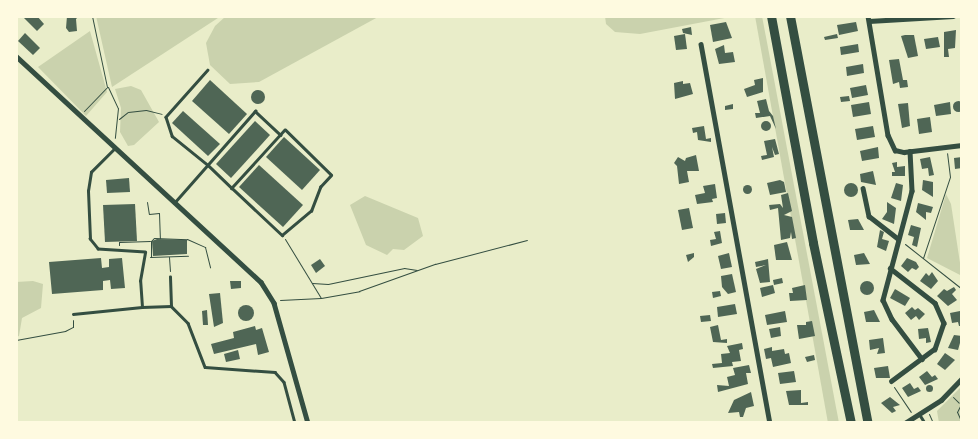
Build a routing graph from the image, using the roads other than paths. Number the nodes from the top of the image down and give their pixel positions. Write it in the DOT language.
graph roads {
  1 [pos="771,16"];
  2 [pos="790,16"];
  3 [pos="953,16"];
  4 [pos="868,18"];
  5 [pos="701,44"];
  6 [pos="16,56"];
  7 [pos="208,70"];
  8 [pos="280,135"];
  9 [pos="962,145"];
  10 [pos="115,148"];
  11 [pos="910,151"];
  12 [pos="208,165"];
  13 [pos="232,188"];
  14 [pos="863,188"];
  15 [pos="174,202"];
  16 [pos="898,239"];
  17 [pos="890,268"];
  18 [pos="170,276"];
  19 [pos="171,306"];
  20 [pos="142,307"];
  21 [pos="73,314"];
  22 [pos="922,359"];
  23 [pos="962,378"];
  24 [pos="892,381"];
  25 [pos="920,415"];
  26 [pos="295,423"];
  27 [pos="308,423"];
  28 [pos="770,423"];
  29 [pos="851,423"];
  30 [pos="868,423"];
  31 [pos="905,423"];
  32 [pos="925,423"];
  1 -- 29 [label="highway"];
  2 -- 30 [label="highway"];
  3 -- 4 [label="street"];
  4 -- 11 [label="street"];
  5 -- 28 [label="street"];
  6 -- 10 [label="street"];
  7 -- 12 [label="lane"];
  8 -- 12 [label="lane"];
  8 -- 13 [label="lane"];
  8 -- 13 [label="lane"];
  9 -- 11 [label="street"];
  10 -- 15 [label="street"];
  10 -- 20 [label="lane"];
  11 -- 16 [label="street"];
  12 -- 13 [label="lane"];
  12 -- 15 [label="lane"];
  14 -- 16 [label="street"];
  15 -- 27 [label="street"];
  16 -- 17 [label="street"];
  17 -- 22 [label="street"];
  17 -- 22 [label="street"];
  18 -- 19 [label="lane"];
  19 -- 20 [label="lane"];
  19 -- 26 [label="lane"];
  20 -- 21 [label="lane"];
  22 -- 24 [label="street"];
  23 -- 25 [label="street"];
  25 -- 31 [label="street"];
  25 -- 32 [label="lane"];
}
